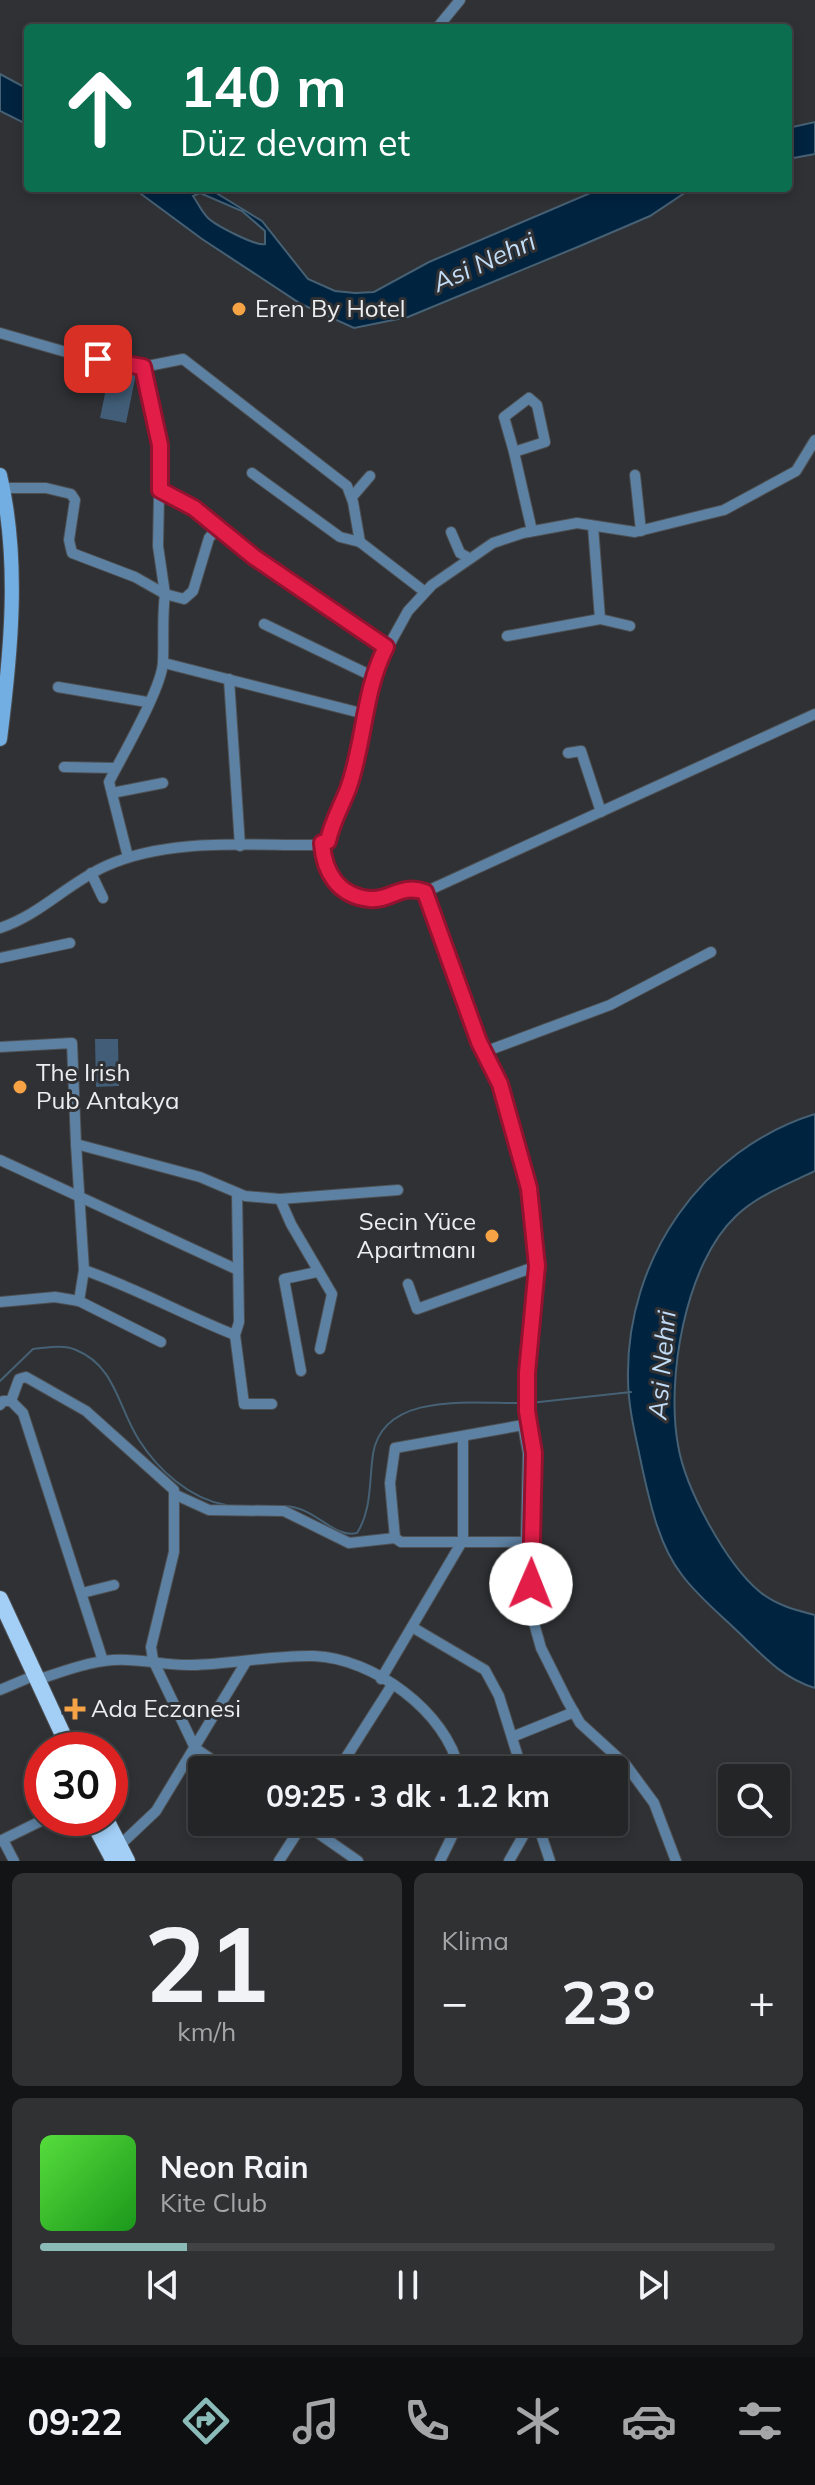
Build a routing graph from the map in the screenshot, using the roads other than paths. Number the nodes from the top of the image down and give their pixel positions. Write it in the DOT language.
graph roads {
  1 [pos="460,0"];
  2 [pos="440,24"];
  3 [pos="0,333"];
  4 [pos="143,367"];
  5 [pos="815,440"];
  6 [pos="514,452"];
  7 [pos="804,459"];
  8 [pos="815,469"];
  9 [pos="252,473"];
  10 [pos="635,475"];
  11 [pos="370,476"];
  12 [pos="1,481"];
  13 [pos="160,490"];
  14 [pos="352,497"];
  15 [pos="593,526"];
  16 [pos="532,531"];
  17 [pos="641,531"];
  18 [pos="223,532"];
  19 [pos="451,532"];
  20 [pos="360,542"];
  21 [pos="469,558"];
  22 [pos="425,592"];
  23 [pos="165,594"];
  24 [pos="184,599"];
  25 [pos="199,602"];
  26 [pos="600,619"];
  27 [pos="264,624"];
  28 [pos="630,626"];
  29 [pos="507,636"];
  30 [pos="386,647"];
  31 [pos="164,663"];
  32 [pos="372,676"];
  33 [pos="229,679"];
  34 [pos="58,687"];
  35 [pos="3,688"];
  36 [pos="147,702"];
  37 [pos="365,714"];
  38 [pos="815,714"];
  39 [pos="0,739"];
  40 [pos="568,753"];
  41 [pos="64,767"];
  42 [pos="116,768"];
  43 [pos="163,783"];
  44 [pos="112,793"];
  45 [pos="601,812"];
  46 [pos="322,843"];
  47 [pos="240,846"];
  48 [pos="128,857"];
  49 [pos="91,873"];
  50 [pos="425,892"];
  51 [pos="103,898"];
  52 [pos="0,928"];
  53 [pos="70,943"];
  54 [pos="711,952"];
  55 [pos="0,958"];
  56 [pos="0,1047"];
  57 [pos="484,1052"];
  58 [pos="76,1144"];
  59 [pos="0,1160"];
  60 [pos="398,1190"];
  61 [pos="237,1193"];
  62 [pos="77,1195"];
  63 [pos="280,1199"];
  64 [pos="537,1266"];
  65 [pos="84,1270"];
  66 [pos="238,1270"];
  67 [pos="317,1272"];
  68 [pos="82,1283"];
  69 [pos="408,1284"];
  70 [pos="55,1297"];
  71 [pos="79,1301"];
  72 [pos="0,1302"];
  73 [pos="235,1335"];
  74 [pos="161,1342"];
  75 [pos="320,1349"];
  76 [pos="301,1371"];
  77 [pos="11,1401"];
  78 [pos="272,1404"];
  79 [pos="0,1405"];
  80 [pos="463,1436"];
  81 [pos="176,1495"];
  82 [pos="395,1538"];
  83 [pos="463,1540"];
  84 [pos="114,1585"];
  85 [pos="82,1593"];
  86 [pos="0,1599"];
  87 [pos="0,1623"];
  88 [pos="412,1627"];
  89 [pos="153,1660"];
  90 [pos="103,1661"];
  91 [pos="246,1662"];
  92 [pos="381,1679"];
  93 [pos="31,1680"];
  94 [pos="392,1685"];
  95 [pos="0,1690"];
  96 [pos="574,1712"];
  97 [pos="51,1732"];
  98 [pos="60,1732"];
  99 [pos="512,1737"];
  100 [pos="195,1748"];
  101 [pos="207,1756"];
  102 [pos="347,1756"];
  103 [pos="453,1756"];
  104 [pos="518,1756"];
  105 [pos="24,1829"];
  106 [pos="105,1836"];
  107 [pos="112,1836"];
  108 [pos="294,1836"];
  109 [pos="323,1836"];
  110 [pos="452,1836"];
  111 [pos="523,1836"];
  112 [pos="542,1836"];
  113 [pos="1,1840"];
  114 [pos="120,1856"];
  115 [pos="14,1861"];
  116 [pos="279,1861"];
  117 [pos="358,1861"];
  118 [pos="440,1861"];
  119 [pos="509,1861"];
  120 [pos="550,1861"];
  121 [pos="676,1861"];
  1 -- 2 [label="street"];
  3 -- 4 [label="street"];
  4 -- 13 [label="street"];
  4 -- 14 [label="street"];
  5 -- 7 [label="street"];
  6 -- 6 [label="street"];
  6 -- 16 [label="street"];
  7 -- 8 [label="street"];
  7 -- 17 [label="street"];
  9 -- 20 [label="street"];
  10 -- 17 [label="street"];
  11 -- 14 [label="street"];
  12 -- 23 [label="street"];
  12 -- 35 [label="street"];
  13 -- 18 [label="street"];
  13 -- 23 [label="street"];
  14 -- 20 [label="street"];
  15 -- 16 [label="street"];
  15 -- 17 [label="street"];
  15 -- 26 [label="street"];
  16 -- 21 [label="street"];
  18 -- 24 [label="street"];
  18 -- 30 [label="street"];
  19 -- 21 [label="street"];
  20 -- 22 [label="street"];
  21 -- 22 [label="street"];
  22 -- 30 [label="street"];
  23 -- 24 [label="street"];
  23 -- 31 [label="street"];
  24 -- 25 [label="street"];
  26 -- 28 [label="street"];
  26 -- 29 [label="street"];
  27 -- 32 [label="street"];
  30 -- 32 [label="street"];
  31 -- 33 [label="street"];
  31 -- 36 [label="street"];
  32 -- 37 [label="street"];
  33 -- 37 [label="street"];
  33 -- 47 [label="street"];
  34 -- 36 [label="street"];
  35 -- 39 [label="street"];
  36 -- 42 [label="street"];
  37 -- 46 [label="street"];
  38 -- 45 [label="street"];
  40 -- 45 [label="street"];
  41 -- 42 [label="street"];
  42 -- 44 [label="street"];
  43 -- 44 [label="street"];
  44 -- 48 [label="street"];
  45 -- 50 [label="street"];
  46 -- 47 [label="street"];
  46 -- 50 [label="street"];
  47 -- 48 [label="street"];
  48 -- 49 [label="street"];
  49 -- 51 [label="street"];
  49 -- 52 [label="street"];
  50 -- 57 [label="street"];
  53 -- 55 [label="street"];
  54 -- 57 [label="street"];
  56 -- 58 [label="street"];
  57 -- 64 [label="street"];
  58 -- 61 [label="street"];
  58 -- 62 [label="street"];
  59 -- 62 [label="street"];
  60 -- 63 [label="street"];
  61 -- 63 [label="street"];
  61 -- 66 [label="street"];
  62 -- 65 [label="street"];
  62 -- 66 [label="street"];
  63 -- 67 [label="street"];
  64 -- 69 [label="street"];
  64 -- 96 [label="street"];
  65 -- 68 [label="street"];
  65 -- 73 [label="street"];
  66 -- 73 [label="street"];
  67 -- 75 [label="street"];
  67 -- 76 [label="street"];
  68 -- 70 [label="street"];
  68 -- 71 [label="street"];
  70 -- 71 [label="street"];
  70 -- 72 [label="street"];
  71 -- 74 [label="street"];
  73 -- 78 [label="street"];
  77 -- 79 [label="street"];
  77 -- 81 [label="street"];
  77 -- 85 [label="street"];
  80 -- 82 [label="street"];
  80 -- 83 [label="street"];
  80 -- 83 [label="street"];
  81 -- 82 [label="street"];
  81 -- 89 [label="street"];
  82 -- 83 [label="street"];
  83 -- 88 [label="street"];
  84 -- 85 [label="street"];
  85 -- 90 [label="street"];
  86 -- 93 [label="main road"];
  87 -- 93 [label="main road"];
  88 -- 92 [label="street"];
  88 -- 99 [label="street"];
  89 -- 90 [label="street"];
  89 -- 91 [label="street"];
  89 -- 100 [label="street"];
  90 -- 93 [label="street"];
  91 -- 92 [label="street"];
  91 -- 100 [label="street"];
  92 -- 94 [label="street"];
  93 -- 95 [label="street"];
  93 -- 97 [label="main road"];
  93 -- 98 [label="main road"];
  94 -- 102 [label="street"];
  94 -- 103 [label="street"];
  96 -- 99 [label="street"];
  96 -- 121 [label="street"];
  99 -- 104 [label="street"];
  100 -- 101 [label="street"];
  100 -- 114 [label="street"];
  105 -- 113 [label="street"];
  106 -- 114 [label="main road"];
  107 -- 114 [label="main road"];
  108 -- 116 [label="street"];
  109 -- 117 [label="street"];
  110 -- 118 [label="street"];
  111 -- 119 [label="street"];
  112 -- 120 [label="street"];
  113 -- 115 [label="street"];
}
